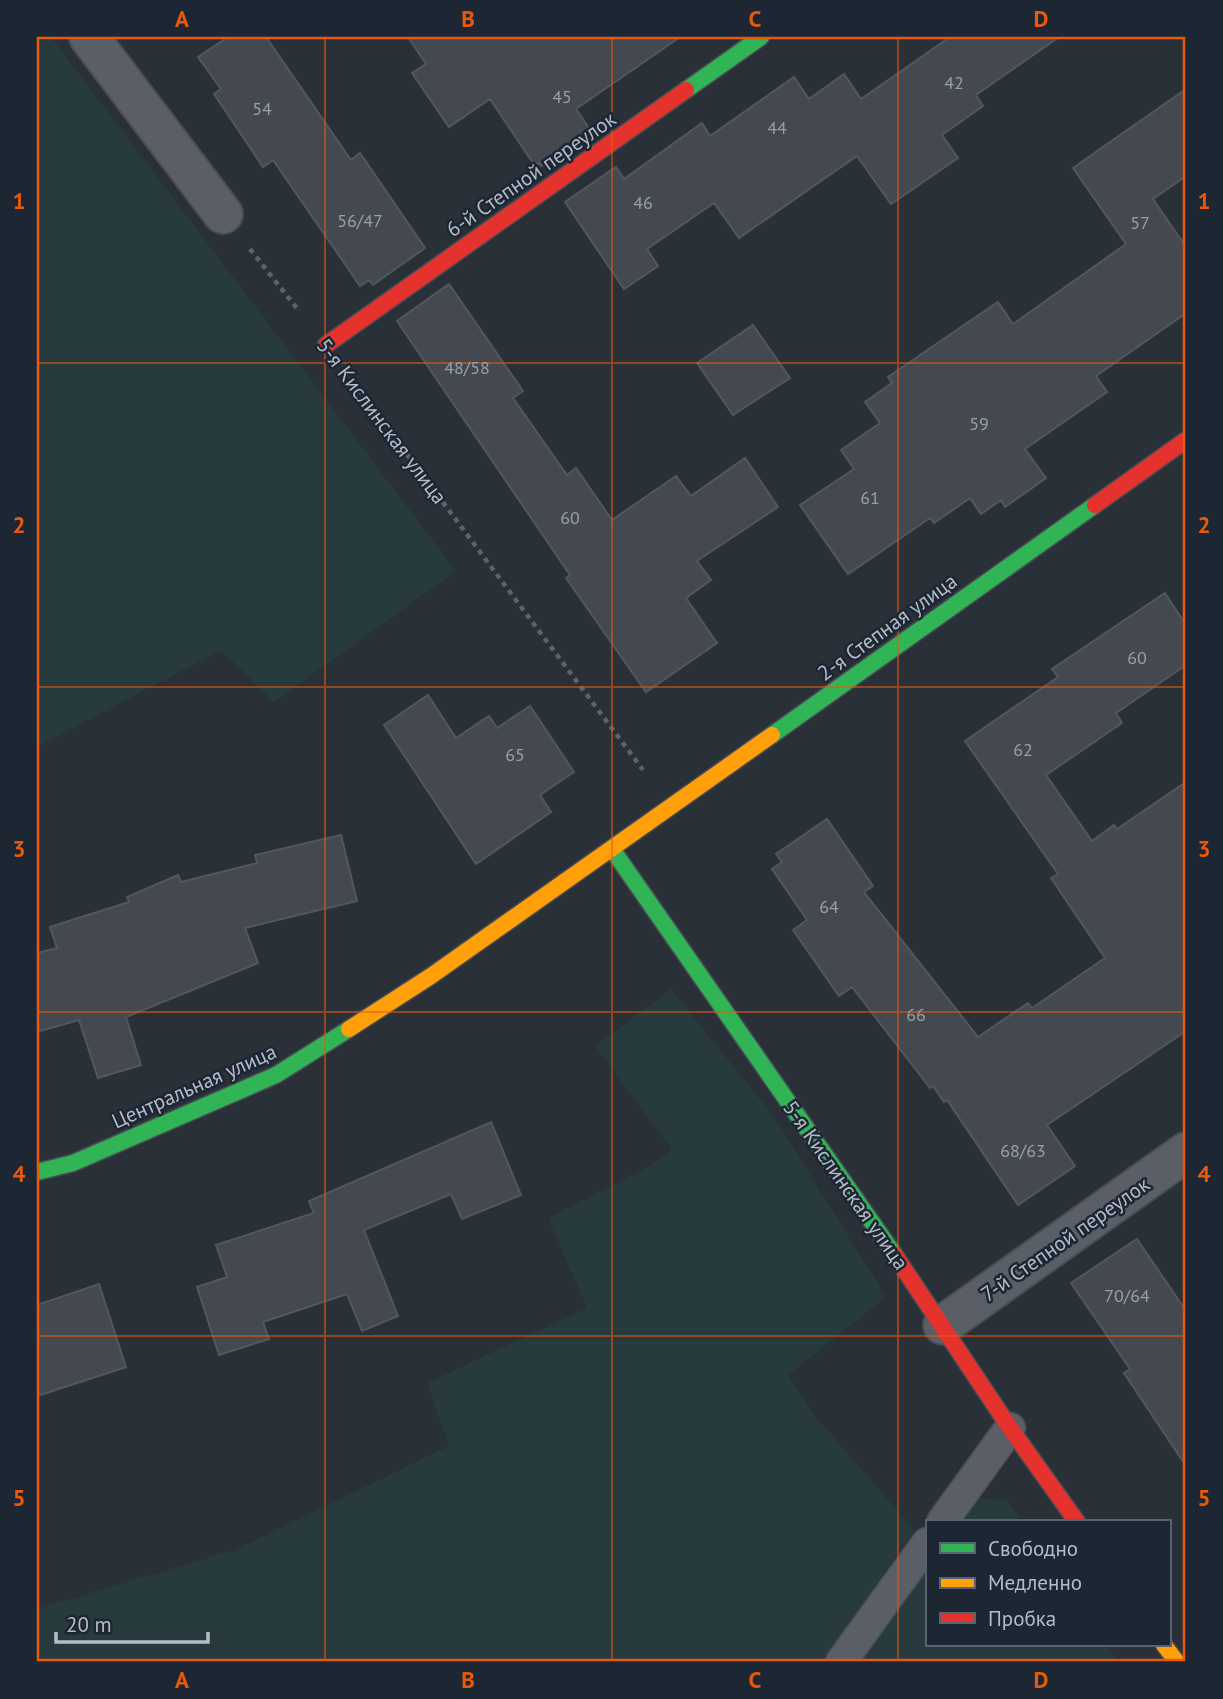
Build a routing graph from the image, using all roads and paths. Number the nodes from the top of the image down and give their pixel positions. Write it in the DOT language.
graph roads {
  1 [pos="89,37"];
  2 [pos="761,37"];
  3 [pos="223,214"];
  4 [pos="326,345"];
  5 [pos="1186,440"];
  6 [pos="671,807"];
  7 [pos="612,849"];
  8 [pos="1186,1153"];
  9 [pos="37,1172"];
  10 [pos="943,1325"];
  11 [pos="1010,1428"];
  12 [pos="943,1520"];
  13 [pos="1076,1520"];
  14 [pos="926,1544"];
  15 [pos="1165,1646"];
  16 [pos="841,1662"];
  17 [pos="1177,1662"];
  1 -- 3 [label="street"];
  2 -- 4 [label="street, 6-й Степной переулок"];
  3 -- 4 [label="path, 5-я Кислинская улица"];
  4 -- 6 [label="path, 5-я Кислинская улица"];
  5 -- 6 [label="street, 2-я Степная улица"];
  6 -- 7 [label="street, 2-я Степная улица"];
  7 -- 9 [label="street, Центральная улица"];
  7 -- 10 [label="street, 5-я Кислинская улица"];
  8 -- 10 [label="street, 7-й Степной переулок"];
  10 -- 11 [label="street, 5-я Кислинская улица"];
  11 -- 12 [label="lane"];
  11 -- 13 [label="street, 5-я Кислинская улица"];
  14 -- 16 [label="lane"];
  15 -- 17 [label="street"];
}
